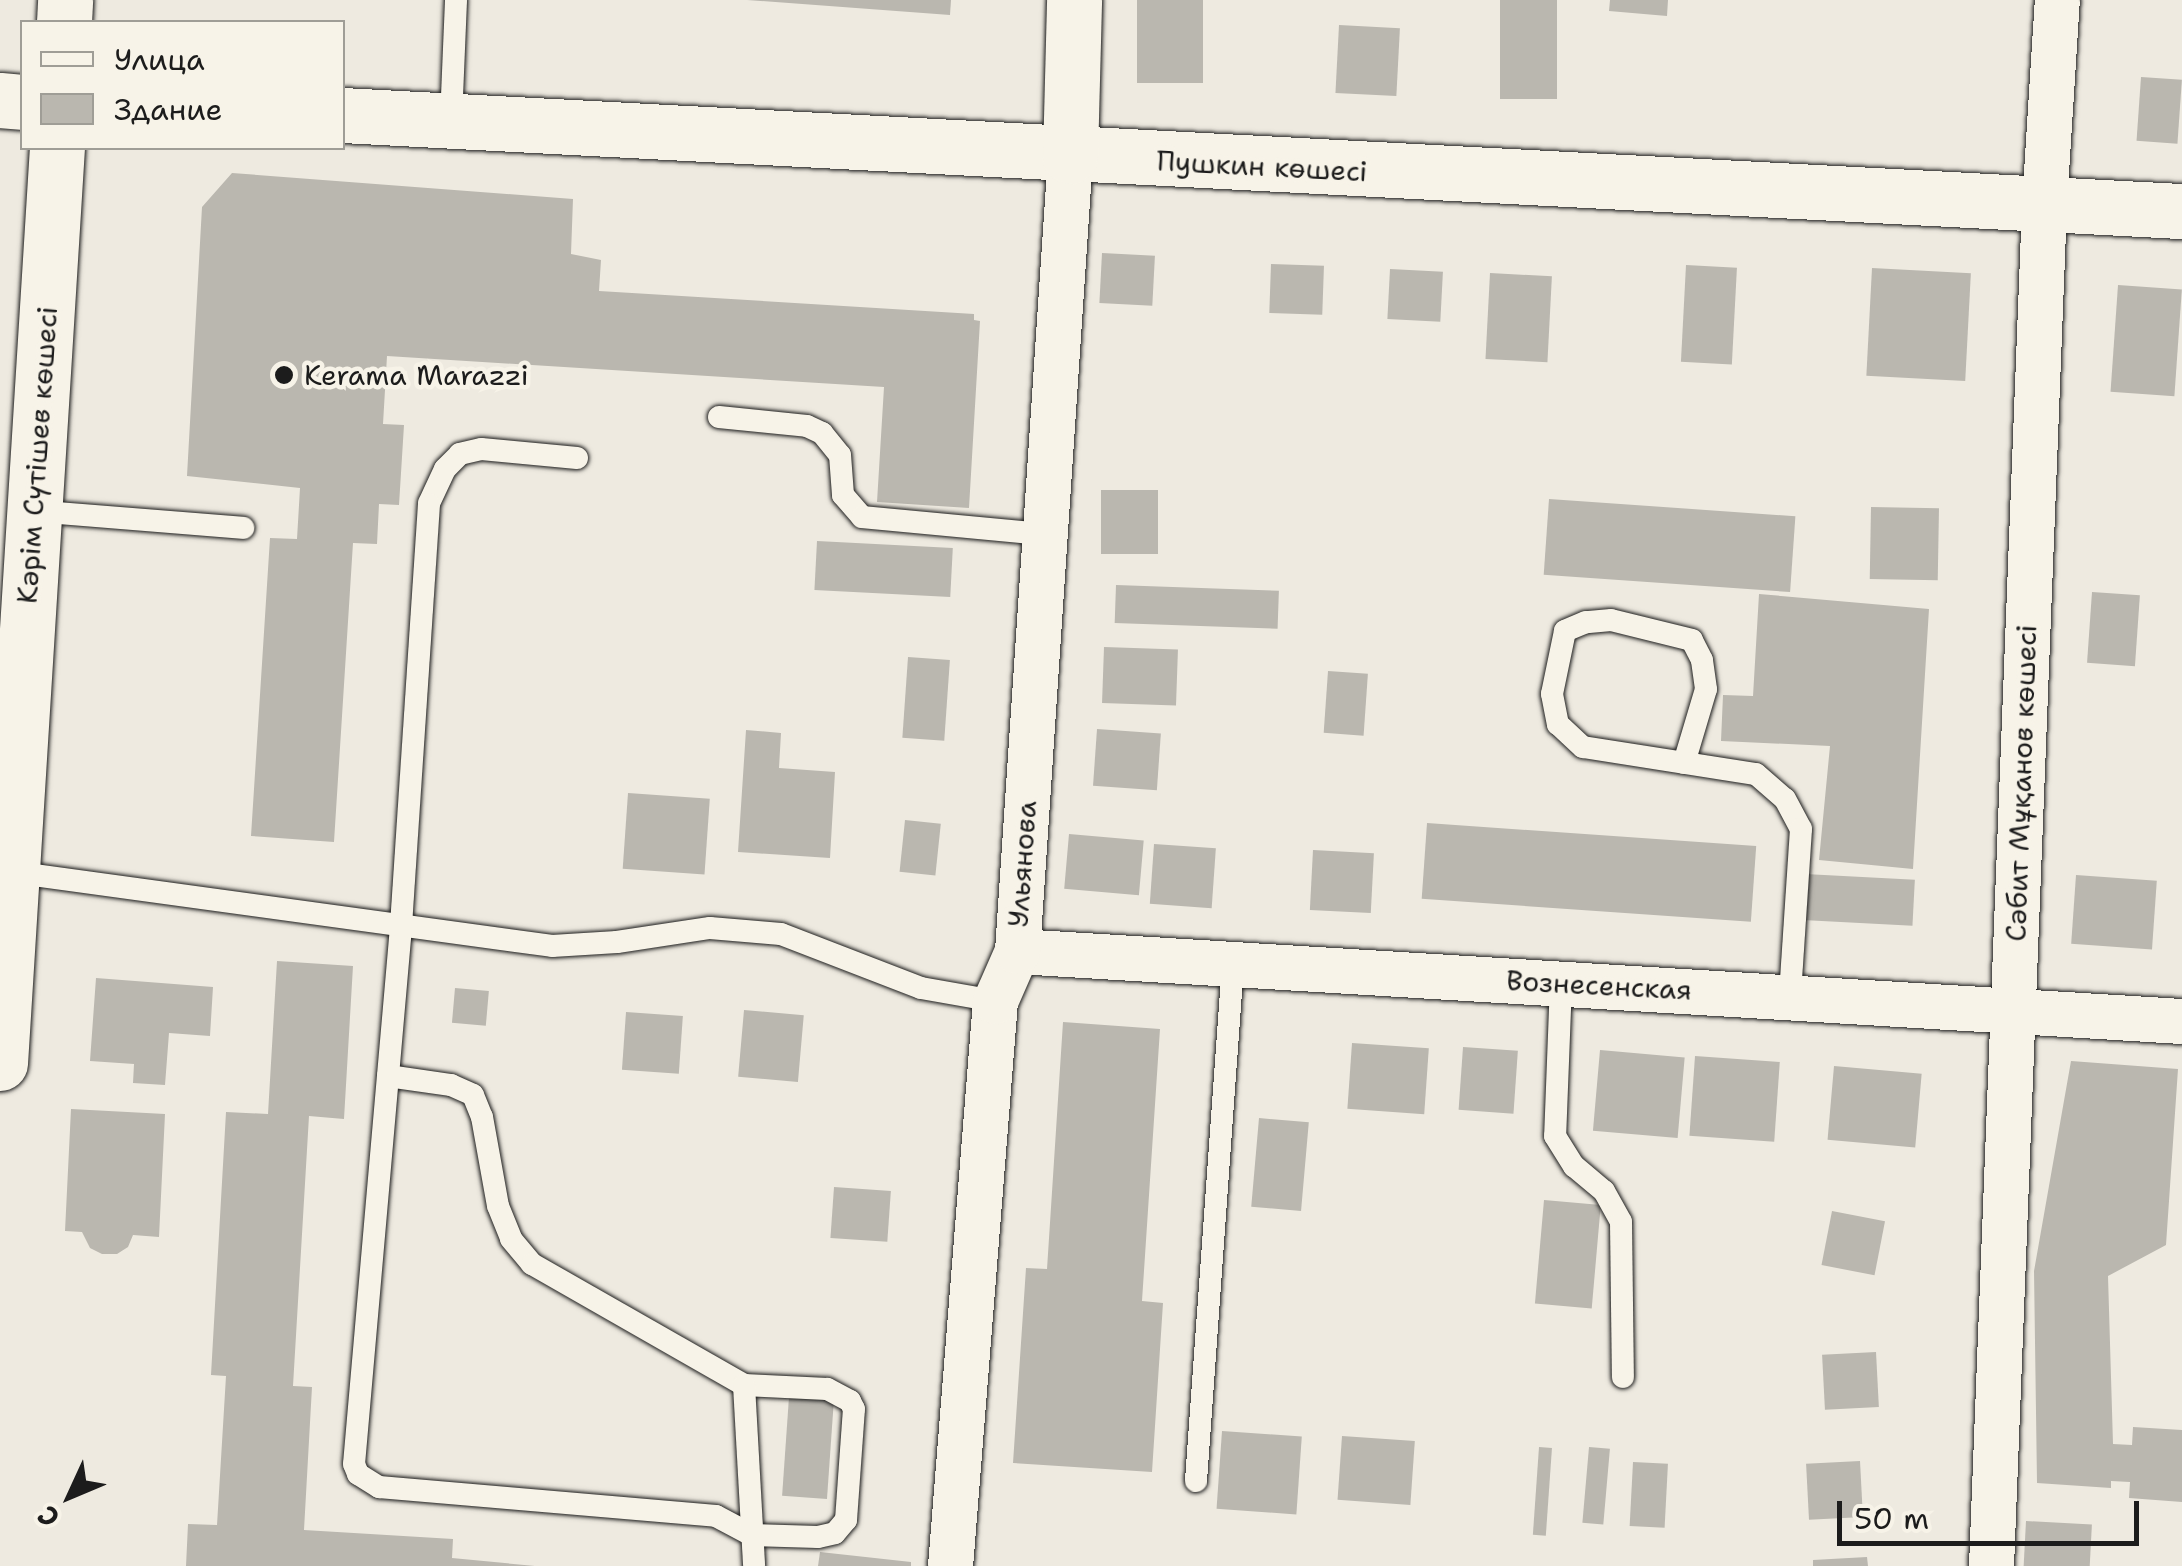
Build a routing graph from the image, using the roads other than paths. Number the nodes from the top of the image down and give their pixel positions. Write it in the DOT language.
graph roads {
  1 [pos="456,0"];
  2 [pos="1074,0"];
  3 [pos="2057,0"];
  4 [pos="345,116"];
  5 [pos="451,120"];
  6 [pos="57,150"];
  7 [pos="1070,156"];
  8 [pos="2044,204"];
  9 [pos="2182,211"];
  10 [pos="720,417"];
  11 [pos="577,458"];
  12 [pos="34,510"];
  13 [pos="243,528"];
  14 [pos="1042,534"];
  15 [pos="1684,763"];
  16 [pos="6,893"];
  17 [pos="401,927"];
  18 [pos="1016,951"];
  19 [pos="1233,964"];
  20 [pos="1561,982"];
  21 [pos="1790,996"];
  22 [pos="995,1001"];
  23 [pos="2012,1010"];
  24 [pos="2182,1021"];
  25 [pos="1,1046"];
  26 [pos="388,1076"];
  27 [pos="1623,1377"];
  28 [pos="744,1384"];
  29 [pos="1196,1481"];
  30 [pos="750,1535"];
  31 [pos="754,1566"];
  32 [pos="950,1566"];
  33 [pos="1991,1566"];
  1 -- 5 [label="lane"];
  2 -- 7 [label="street"];
  3 -- 8 [label="street, Сәбит Мұқанов көшесі"];
  4 -- 5 [label="street, Пушкин көшесі"];
  5 -- 7 [label="street, Пушкин көшесі"];
  6 -- 12 [label="street, Кәрім Сүтішев көшесі"];
  7 -- 8 [label="street, Пушкин көшесі"];
  7 -- 14 [label="street, Ульянова"];
  8 -- 9 [label="street, Пушкин көшесі"];
  8 -- 23 [label="street, Сәбит Мұқанов көшесі"];
  10 -- 14 [label="lane"];
  11 -- 17 [label="lane"];
  12 -- 13 [label="lane"];
  12 -- 16 [label="street, Кәрім Сүтішев көшесі"];
  14 -- 18 [label="street, Ульянова"];
  15 -- 15 [label="lane"];
  15 -- 21 [label="lane"];
  16 -- 17 [label="lane"];
  16 -- 25 [label="street, Кәрім Сүтішев көшесі"];
  17 -- 22 [label="lane"];
  17 -- 26 [label="lane"];
  18 -- 19 [label="street, Вознесенская"];
  18 -- 22 [label="street, Ульянова"];
  19 -- 20 [label="street, Вознесенская"];
  19 -- 29 [label="lane"];
  20 -- 21 [label="street, Вознесенская"];
  20 -- 27 [label="lane"];
  21 -- 23 [label="street, Вознесенская"];
  22 -- 32 [label="street, Ульянова"];
  23 -- 24 [label="street, Вознесенская"];
  23 -- 33 [label="street, Сәбит Мұқанов көшесі"];
  26 -- 28 [label="lane"];
  26 -- 30 [label="lane"];
  28 -- 30 [label="lane"];
  28 -- 30 [label="lane"];
  30 -- 31 [label="lane"];
}
